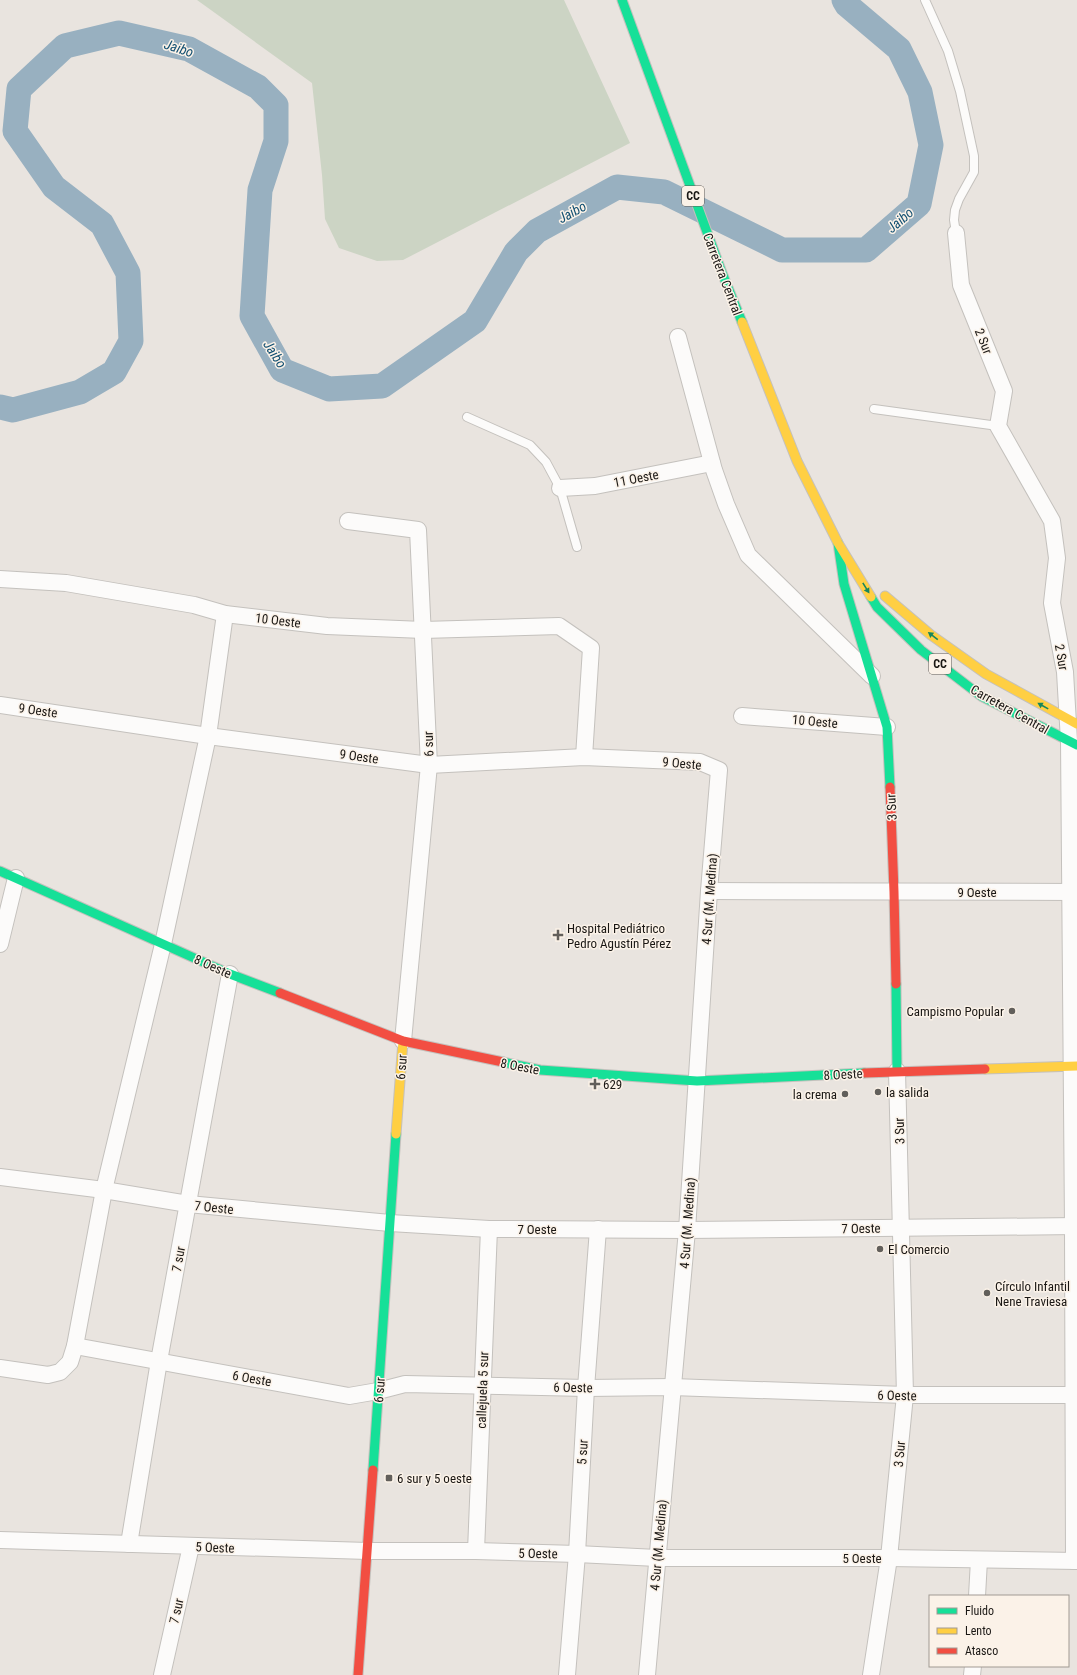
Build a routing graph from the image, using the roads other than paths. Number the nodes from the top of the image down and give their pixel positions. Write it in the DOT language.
graph roads {
  1 [pos="622,0"];
  2 [pos="925,0"];
  3 [pos="956,233"];
  4 [pos="678,337"];
  5 [pos="874,409"];
  6 [pos="467,417"];
  7 [pos="998,426"];
  8 [pos="712,463"];
  9 [pos="560,488"];
  10 [pos="348,520"];
  11 [pos="838,543"];
  12 [pos="577,547"];
  13 [pos="0,579"];
  14 [pos="225,614"];
  15 [pos="423,630"];
  16 [pos="1071,668"];
  17 [pos="872,676"];
  18 [pos="0,705"];
  19 [pos="742,716"];
  20 [pos="1072,722"];
  21 [pos="887,727"];
  22 [pos="208,736"];
  23 [pos="1073,743"];
  24 [pos="584,758"];
  25 [pos="429,765"];
  26 [pos="719,770"];
  27 [pos="0,871"];
  28 [pos="16,878"];
  29 [pos="709,891"];
  30 [pos="894,892"];
  31 [pos="1074,892"];
  32 [pos="0,944"];
  33 [pos="163,944"];
  34 [pos="230,974"];
  35 [pos="403,1041"];
  36 [pos="1074,1066"];
  37 [pos="897,1071"];
  38 [pos="697,1081"];
  39 [pos="0,1177"];
  40 [pos="104,1190"];
  41 [pos="188,1204"];
  42 [pos="390,1223"];
  43 [pos="1075,1226"];
  44 [pos="902,1228"];
  45 [pos="489,1229"];
  46 [pos="598,1229"];
  47 [pos="687,1230"];
  48 [pos="75,1346"];
  49 [pos="159,1361"];
  50 [pos="0,1368"];
  51 [pos="482,1386"];
  52 [pos="672,1387"];
  53 [pos="586,1388"];
  54 [pos="378,1391"];
  55 [pos="905,1395"];
  56 [pos="1075,1395"];
  57 [pos="0,1540"];
  58 [pos="129,1544"];
  59 [pos="191,1546"];
  60 [pos="368,1551"];
  61 [pos="476,1551"];
  62 [pos="577,1554"];
  63 [pos="657,1558"];
  64 [pos="889,1558"];
  65 [pos="979,1560"];
  66 [pos="1075,1561"];
  67 [pos="977,1595"];
  68 [pos="162,1675"];
  69 [pos="358,1675"];
  70 [pos="568,1675"];
  71 [pos="647,1675"];
  72 [pos="871,1675"];
  1 -- 11 [label="main road, Carretera Central / CC"];
  2 -- 3 [label="lane"];
  3 -- 7 [label="street, 2 Sur"];
  4 -- 8 [label="street"];
  5 -- 7 [label="lane"];
  6 -- 9 [label="lane"];
  7 -- 16 [label="street, 2 Sur"];
  8 -- 9 [label="street, 11 Oeste"];
  8 -- 17 [label="street"];
  9 -- 12 [label="lane"];
  10 -- 15 [label="street, 6 sur"];
  11 -- 17 [label="main road, 3 Sur"];
  20 -- 11 [label="main road, Carretera Central / CC, one-way"];
  11 -- 23 [label="main road, Carretera Central / CC, one-way"];
  13 -- 14 [label="street, 10 Oeste"];
  14 -- 15 [label="street, 10 Oeste"];
  14 -- 22 [label="street"];
  15 -- 24 [label="street, 10 Oeste"];
  15 -- 25 [label="street, 6 sur"];
  16 -- 20 [label="street, 2 Sur"];
  17 -- 21 [label="main road, 3 Sur"];
  18 -- 22 [label="street, 9 Oeste"];
  19 -- 21 [label="street, 10 Oeste"];
  20 -- 23 [label="street, 2 Sur"];
  21 -- 30 [label="main road, 3 Sur"];
  22 -- 25 [label="street, 9 Oeste"];
  22 -- 33 [label="street"];
  23 -- 31 [label="street, 2 Sur"];
  24 -- 25 [label="street, 9 Oeste"];
  24 -- 26 [label="street, 9 Oeste"];
  25 -- 35 [label="street, 6 sur"];
  26 -- 29 [label="street, 4 Sur (M. Medina)"];
  27 -- 28 [label="main road, 8 Oeste"];
  28 -- 32 [label="street"];
  28 -- 33 [label="main road, 8 Oeste"];
  29 -- 30 [label="street, 9 Oeste"];
  29 -- 38 [label="street, 4 Sur (M. Medina)"];
  30 -- 31 [label="street, 9 Oeste"];
  30 -- 37 [label="main road, 3 Sur"];
  31 -- 36 [label="street, 2 Sur"];
  33 -- 34 [label="main road, 8 Oeste"];
  33 -- 40 [label="street"];
  34 -- 35 [label="main road, 8 Oeste"];
  34 -- 41 [label="street, 7 sur"];
  35 -- 38 [label="main road, 8 Oeste"];
  35 -- 42 [label="main road, 6 sur"];
  36 -- 37 [label="main road, 8 Oeste"];
  36 -- 43 [label="street, 2 Sur"];
  37 -- 38 [label="main road, 8 Oeste"];
  37 -- 44 [label="street, 3 Sur"];
  38 -- 47 [label="street, 4 Sur (M. Medina)"];
  39 -- 40 [label="street, 7 Oeste"];
  40 -- 41 [label="street, 7 Oeste"];
  40 -- 48 [label="street"];
  41 -- 42 [label="street, 7 Oeste"];
  41 -- 49 [label="street, 7 sur"];
  42 -- 45 [label="street, 7 Oeste"];
  42 -- 54 [label="main road, 6 sur"];
  43 -- 44 [label="street, 7 Oeste"];
  43 -- 56 [label="street, 2 Sur"];
  44 -- 47 [label="street, 7 Oeste"];
  44 -- 55 [label="street, 3 Sur"];
  45 -- 46 [label="street, 7 Oeste"];
  45 -- 51 [label="street, callejuela 5 sur"];
  46 -- 47 [label="street, 7 Oeste"];
  46 -- 53 [label="street, 5 sur"];
  47 -- 52 [label="street, 4 Sur (M. Medina)"];
  48 -- 49 [label="street, 6 Oeste"];
  48 -- 50 [label="street"];
  49 -- 54 [label="street, 6 Oeste"];
  49 -- 58 [label="street, 7 sur"];
  51 -- 53 [label="street, 6 Oeste"];
  51 -- 54 [label="street, 6 Oeste"];
  51 -- 61 [label="street, callejuela 5 sur"];
  52 -- 53 [label="street, 6 Oeste"];
  52 -- 55 [label="street, 6 Oeste"];
  52 -- 63 [label="street, 4 Sur (M. Medina)"];
  53 -- 62 [label="street, 5 sur"];
  54 -- 60 [label="main road, 6 sur"];
  55 -- 56 [label="street, 6 Oeste"];
  55 -- 64 [label="street, 3 Sur"];
  56 -- 66 [label="street, 2 Sur"];
  57 -- 58 [label="street, 5 Oeste"];
  58 -- 59 [label="street, 5 Oeste"];
  59 -- 60 [label="street, 5 Oeste"];
  59 -- 68 [label="street, 7 sur"];
  60 -- 61 [label="street, 5 Oeste"];
  60 -- 69 [label="main road, 6 sur"];
  61 -- 62 [label="street, 5 Oeste"];
  62 -- 63 [label="street, 5 Oeste"];
  62 -- 70 [label="street, 5 sur"];
  63 -- 64 [label="street, 5 Oeste"];
  63 -- 71 [label="street, 4 Sur (M. Medina)"];
  64 -- 65 [label="street, 5 Oeste"];
  64 -- 72 [label="street, 3 Sur"];
  65 -- 66 [label="street, 5 Oeste"];
  65 -- 67 [label="street"];
}
